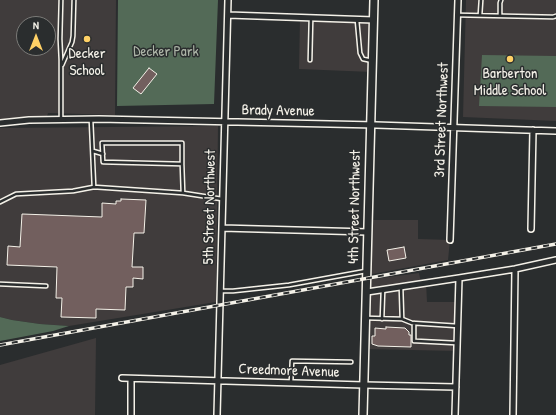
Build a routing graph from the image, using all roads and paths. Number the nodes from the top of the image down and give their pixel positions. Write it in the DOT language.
graph roads {
  1 [pos="61,0"];
  2 [pos="74,0"];
  3 [pos="228,0"];
  4 [pos="374,0"];
  5 [pos="458,0"];
  6 [pos="481,0"];
  7 [pos="501,0"];
  8 [pos="228,14"];
  9 [pos="458,14"];
  10 [pos="480,15"];
  11 [pos="500,15"];
  12 [pos="556,16"];
  13 [pos="311,18"];
  14 [pos="357,20"];
  15 [pos="374,20"];
  16 [pos="310,60"];
  17 [pos="372,60"];
  18 [pos="61,68"];
  19 [pos="60,119"];
  20 [pos="91,119"];
  21 [pos="224,122"];
  22 [pos="0,123"];
  23 [pos="370,125"];
  24 [pos="454,127"];
  25 [pos="533,130"];
  26 [pos="556,130"];
  27 [pos="93,151"];
  28 [pos="103,154"];
  29 [pos="182,164"];
  30 [pos="94,187"];
  31 [pos="183,193"];
  32 [pos="222,200"];
  33 [pos="0,202"];
  34 [pos="222,228"];
  35 [pos="531,229"];
  36 [pos="368,232"];
  37 [pos="450,240"];
  38 [pos="556,260"];
  39 [pos="514,269"];
  40 [pos="367,271"];
  41 [pos="459,278"];
  42 [pos="0,284"];
  43 [pos="46,286"];
  44 [pos="401,286"];
  45 [pos="383,289"];
  46 [pos="220,290"];
  47 [pos="366,292"];
  48 [pos="366,318"];
  49 [pos="382,319"];
  50 [pos="402,319"];
  51 [pos="414,323"];
  52 [pos="458,326"];
  53 [pos="457,343"];
  54 [pos="351,362"];
  55 [pos="122,378"];
  56 [pos="131,379"];
  57 [pos="218,381"];
  58 [pos="291,383"];
  59 [pos="364,385"];
  60 [pos="456,387"];
  61 [pos="130,415"];
  62 [pos="217,415"];
  63 [pos="363,415"];
  64 [pos="455,415"];
  65 [pos="513,415"];
  1 -- 18 [label="lane"];
  2 -- 18 [label="lane"];
  3 -- 8 [label="street, 5th Street Northwest"];
  4 -- 15 [label="street, 4th Street Northwest"];
  5 -- 9 [label="street, 3rd Street Northwest"];
  6 -- 10 [label="lane"];
  7 -- 11 [label="lane"];
  8 -- 13 [label="street"];
  8 -- 21 [label="street, 5th Street Northwest"];
  9 -- 10 [label="lane"];
  9 -- 24 [label="street, 3rd Street Northwest"];
  10 -- 11 [label="lane"];
  11 -- 12 [label="lane"];
  13 -- 14 [label="street"];
  13 -- 16 [label="lane"];
  14 -- 15 [label="street"];
  14 -- 17 [label="lane"];
  15 -- 17 [label="street, 4th Street Northwest"];
  17 -- 23 [label="street, 4th Street Northwest"];
  18 -- 19 [label="lane"];
  19 -- 20 [label="street, Brady Avenue"];
  19 -- 22 [label="street, Brady Avenue"];
  20 -- 21 [label="street, Brady Avenue"];
  20 -- 27 [label="lane"];
  21 -- 23 [label="street, Brady Avenue"];
  21 -- 32 [label="street, 5th Street Northwest"];
  23 -- 24 [label="street, Brady Avenue"];
  23 -- 36 [label="street, 4th Street Northwest"];
  24 -- 25 [label="street, Brady Avenue"];
  24 -- 37 [label="street, 3rd Street Northwest"];
  25 -- 26 [label="street, Brady Avenue"];
  25 -- 35 [label="street"];
  27 -- 28 [label="lane"];
  27 -- 30 [label="lane"];
  28 -- 29 [label="lane"];
  28 -- 29 [label="lane"];
  29 -- 31 [label="lane"];
  30 -- 31 [label="lane"];
  30 -- 33 [label="lane"];
  31 -- 32 [label="lane"];
  32 -- 34 [label="street, 5th Street Northwest"];
  34 -- 36 [label="street"];
  34 -- 46 [label="street, 5th Street Northwest"];
  36 -- 40 [label="street, 4th Street Northwest"];
  38 -- 39 [label="street"];
  39 -- 41 [label="street"];
  39 -- 65 [label="street"];
  40 -- 46 [label="lane"];
  40 -- 47 [label="street, 4th Street Northwest"];
  41 -- 44 [label="street"];
  41 -- 52 [label="street"];
  42 -- 43 [label="lane"];
  44 -- 45 [label="street"];
  44 -- 50 [label="lane"];
  45 -- 47 [label="street"];
  45 -- 49 [label="lane"];
  46 -- 57 [label="street, 5th Street Northwest"];
  47 -- 48 [label="street, 4th Street Northwest"];
  48 -- 49 [label="lane"];
  48 -- 59 [label="street, 4th Street Northwest"];
  49 -- 50 [label="lane"];
  50 -- 51 [label="lane"];
  51 -- 52 [label="lane"];
  51 -- 53 [label="lane"];
  52 -- 53 [label="street"];
  53 -- 60 [label="street"];
  54 -- 58 [label="lane"];
  55 -- 56 [label="street, Creedmore Avenue"];
  56 -- 57 [label="street, Creedmore Avenue"];
  56 -- 61 [label="street"];
  57 -- 58 [label="street, Creedmore Avenue"];
  57 -- 62 [label="street, 5th Street Northwest"];
  58 -- 59 [label="street, Creedmore Avenue"];
  59 -- 60 [label="street, Creedmore Avenue"];
  59 -- 63 [label="street, 4th Street Northwest"];
  60 -- 64 [label="street"];
}
